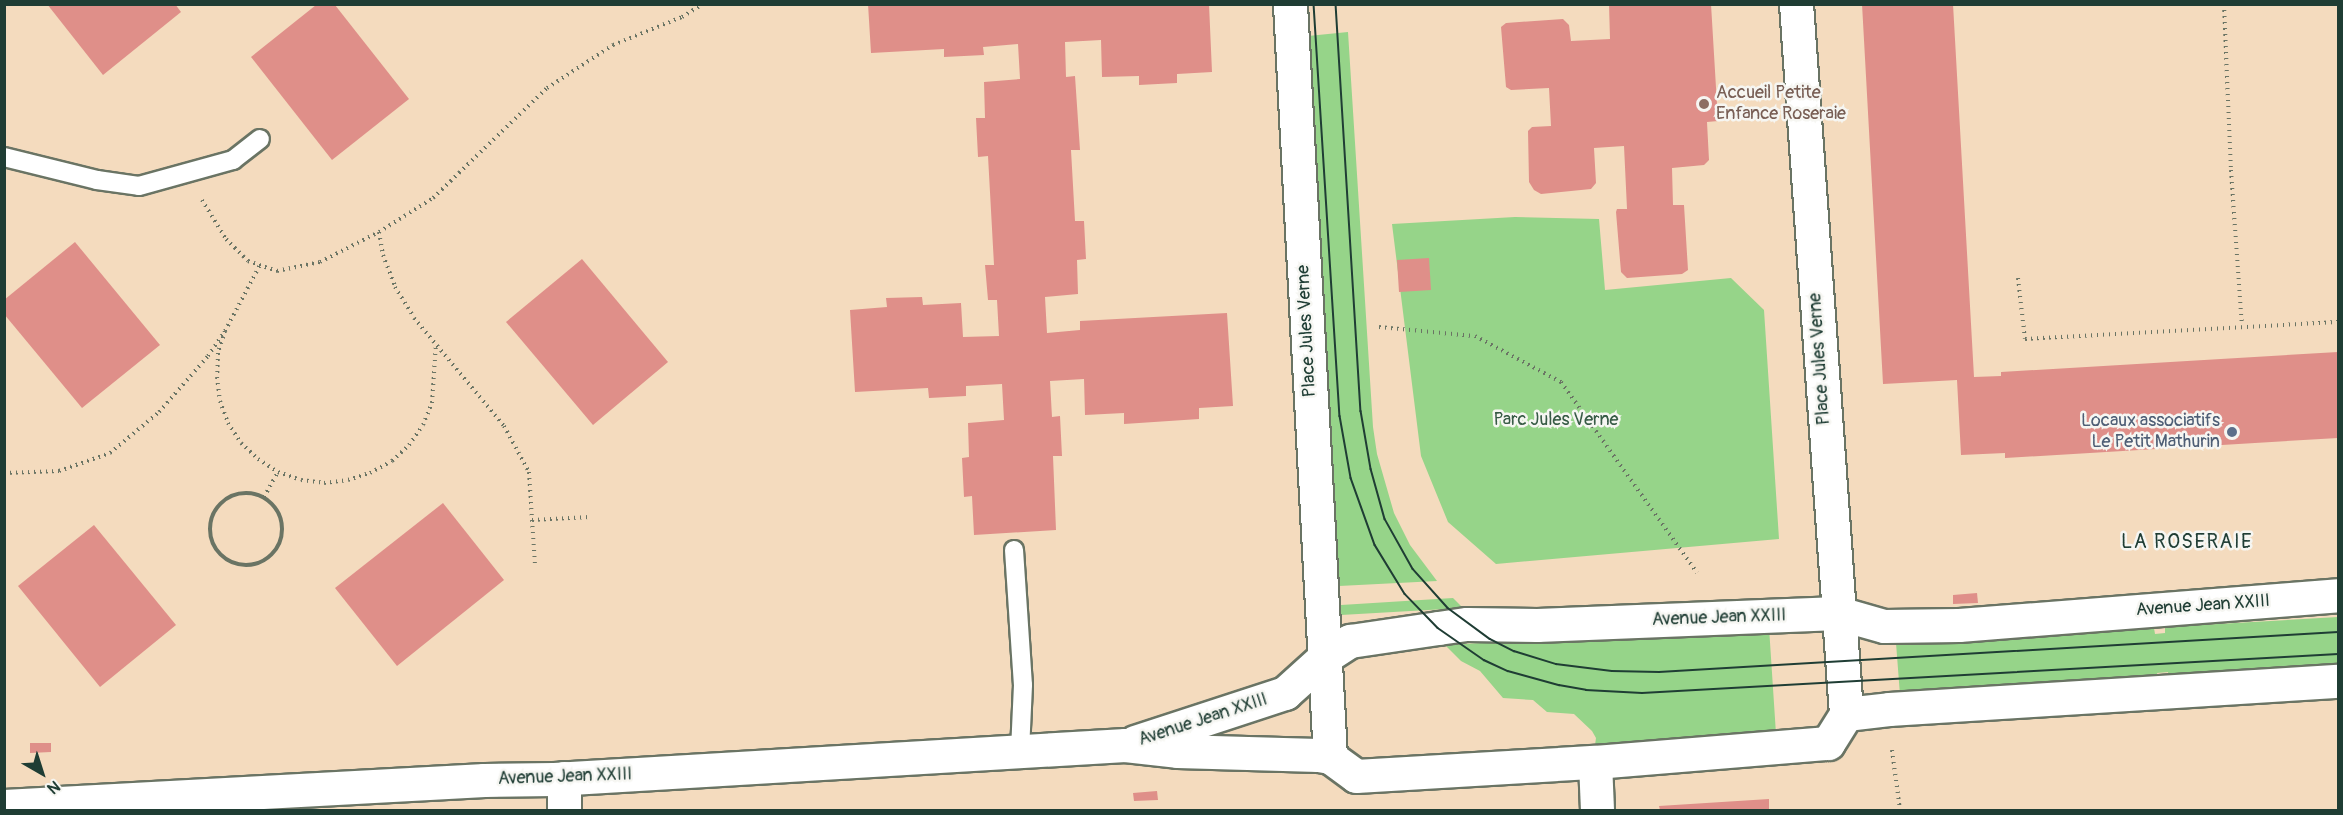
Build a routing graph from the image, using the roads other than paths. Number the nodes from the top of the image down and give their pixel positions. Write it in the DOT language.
graph roads {
  1 [pos="1290,4"];
  2 [pos="1796,4"];
  3 [pos="260,139"];
  4 [pos="4,158"];
  5 [pos="1014,550"];
  6 [pos="2338,595"];
  7 [pos="1838,613"];
  8 [pos="1325,657"];
  9 [pos="2338,681"];
  10 [pos="1846,714"];
  11 [pos="1125,745"];
  12 [pos="1020,751"];
  13 [pos="1330,757"];
  14 [pos="1595,762"];
  15 [pos="564,778"];
  16 [pos="4,806"];
  17 [pos="564,810"];
  18 [pos="1597,810"];
  1 -- 8 [label="street, Place Jules Verne"];
  2 -- 7 [label="street, Place Jules Verne"];
  3 -- 4 [label="lane"];
  5 -- 12 [label="lane"];
  6 -- 7 [label="street, Avenue Jean XXIII"];
  7 -- 8 [label="street, Avenue Jean XXIII"];
  7 -- 10 [label="street, Place Jules Verne"];
  8 -- 11 [label="street, Avenue Jean XXIII"];
  8 -- 13 [label="street, Place Jules Verne"];
  9 -- 10 [label="street"];
  10 -- 14 [label="street"];
  11 -- 12 [label="street, Avenue Jean XXIII"];
  11 -- 13 [label="street, Avenue Jean XXIII"];
  12 -- 15 [label="street, Avenue Jean XXIII"];
  13 -- 14 [label="street"];
  14 -- 18 [label="street"];
  15 -- 16 [label="street, Avenue Jean XXIII"];
  15 -- 17 [label="street"];
}
